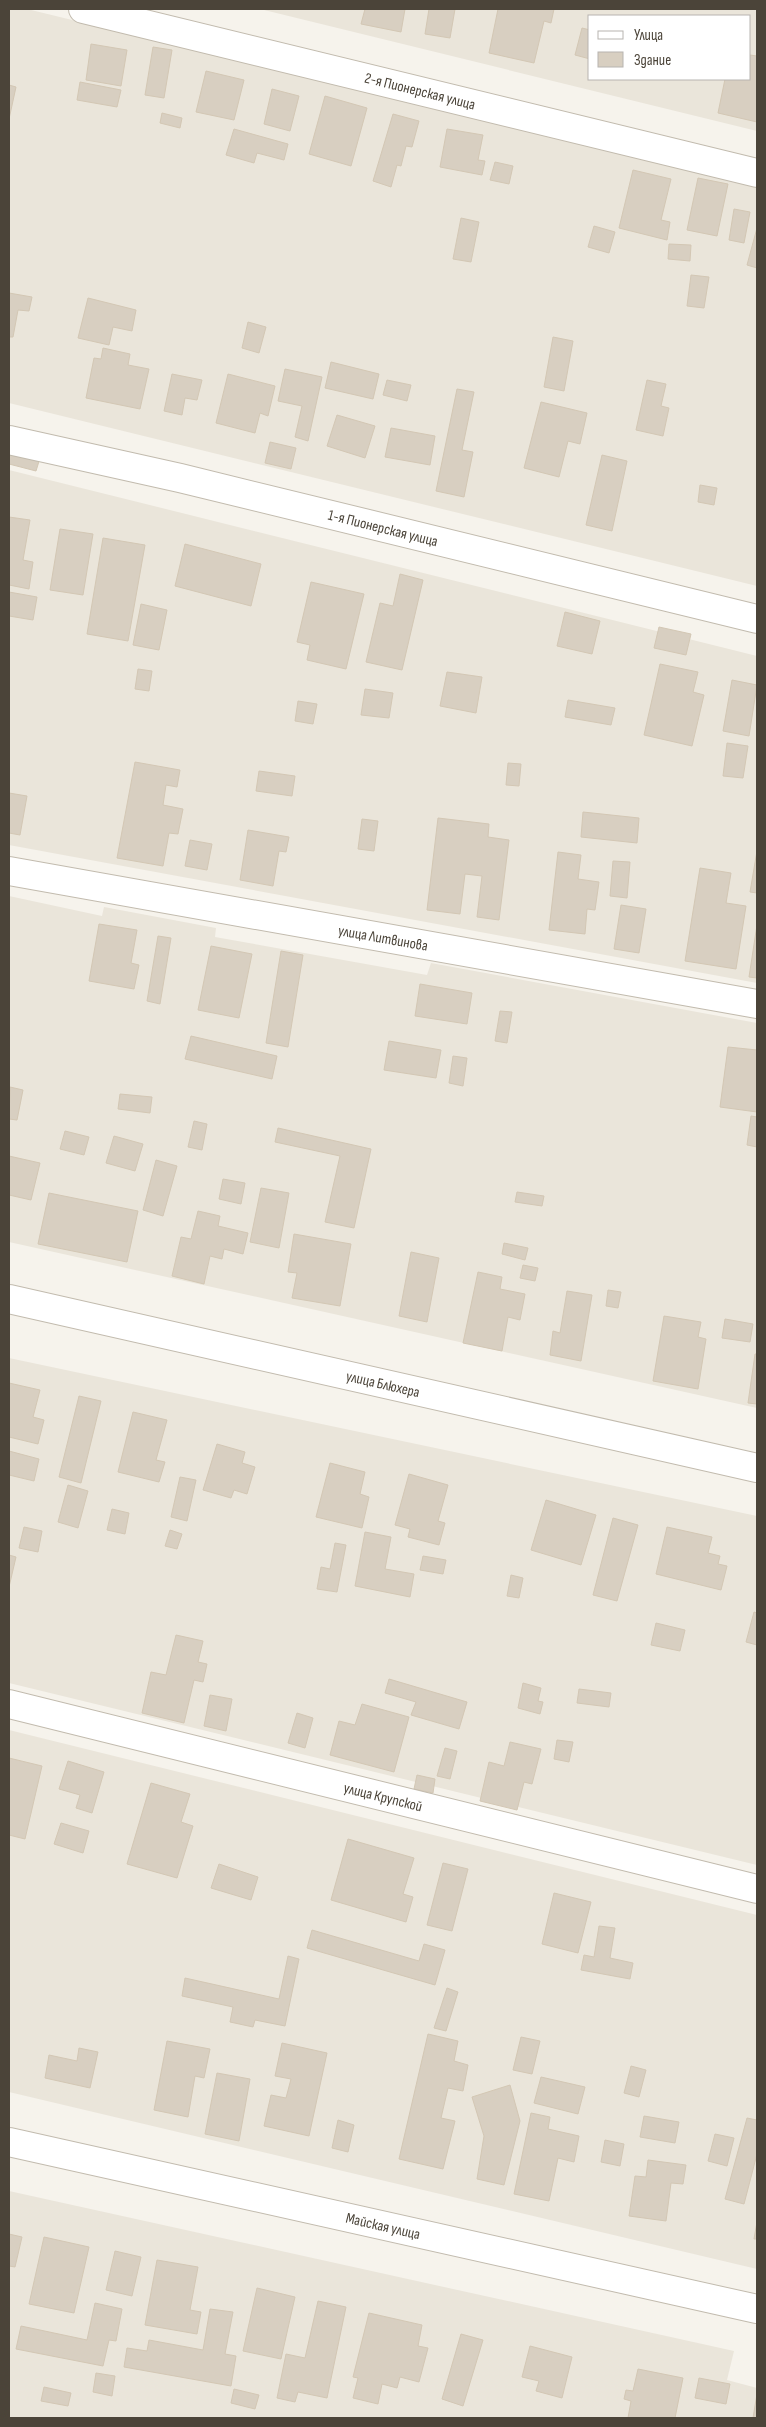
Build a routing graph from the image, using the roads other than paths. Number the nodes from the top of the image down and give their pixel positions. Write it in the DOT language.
graph roads {
  1 [pos="83,9"];
  2 [pos="757,173"];
  3 [pos="9,440"];
  4 [pos="757,618"];
  5 [pos="9,871"];
  6 [pos="757,1004"];
  7 [pos="9,1299"];
  8 [pos="757,1468"];
  9 [pos="9,1704"];
  10 [pos="757,1889"];
  11 [pos="9,2142"];
  12 [pos="757,2309"];
  1 -- 2 [label="street, 2-я Пионерская улица"];
  3 -- 4 [label="street, 1-я Пионерская улица"];
  5 -- 6 [label="street, улица Литвинова"];
  7 -- 8 [label="street, улица Блюхера"];
  9 -- 10 [label="street, улица Крупской"];
  11 -- 12 [label="street, Майская улица"];
}
